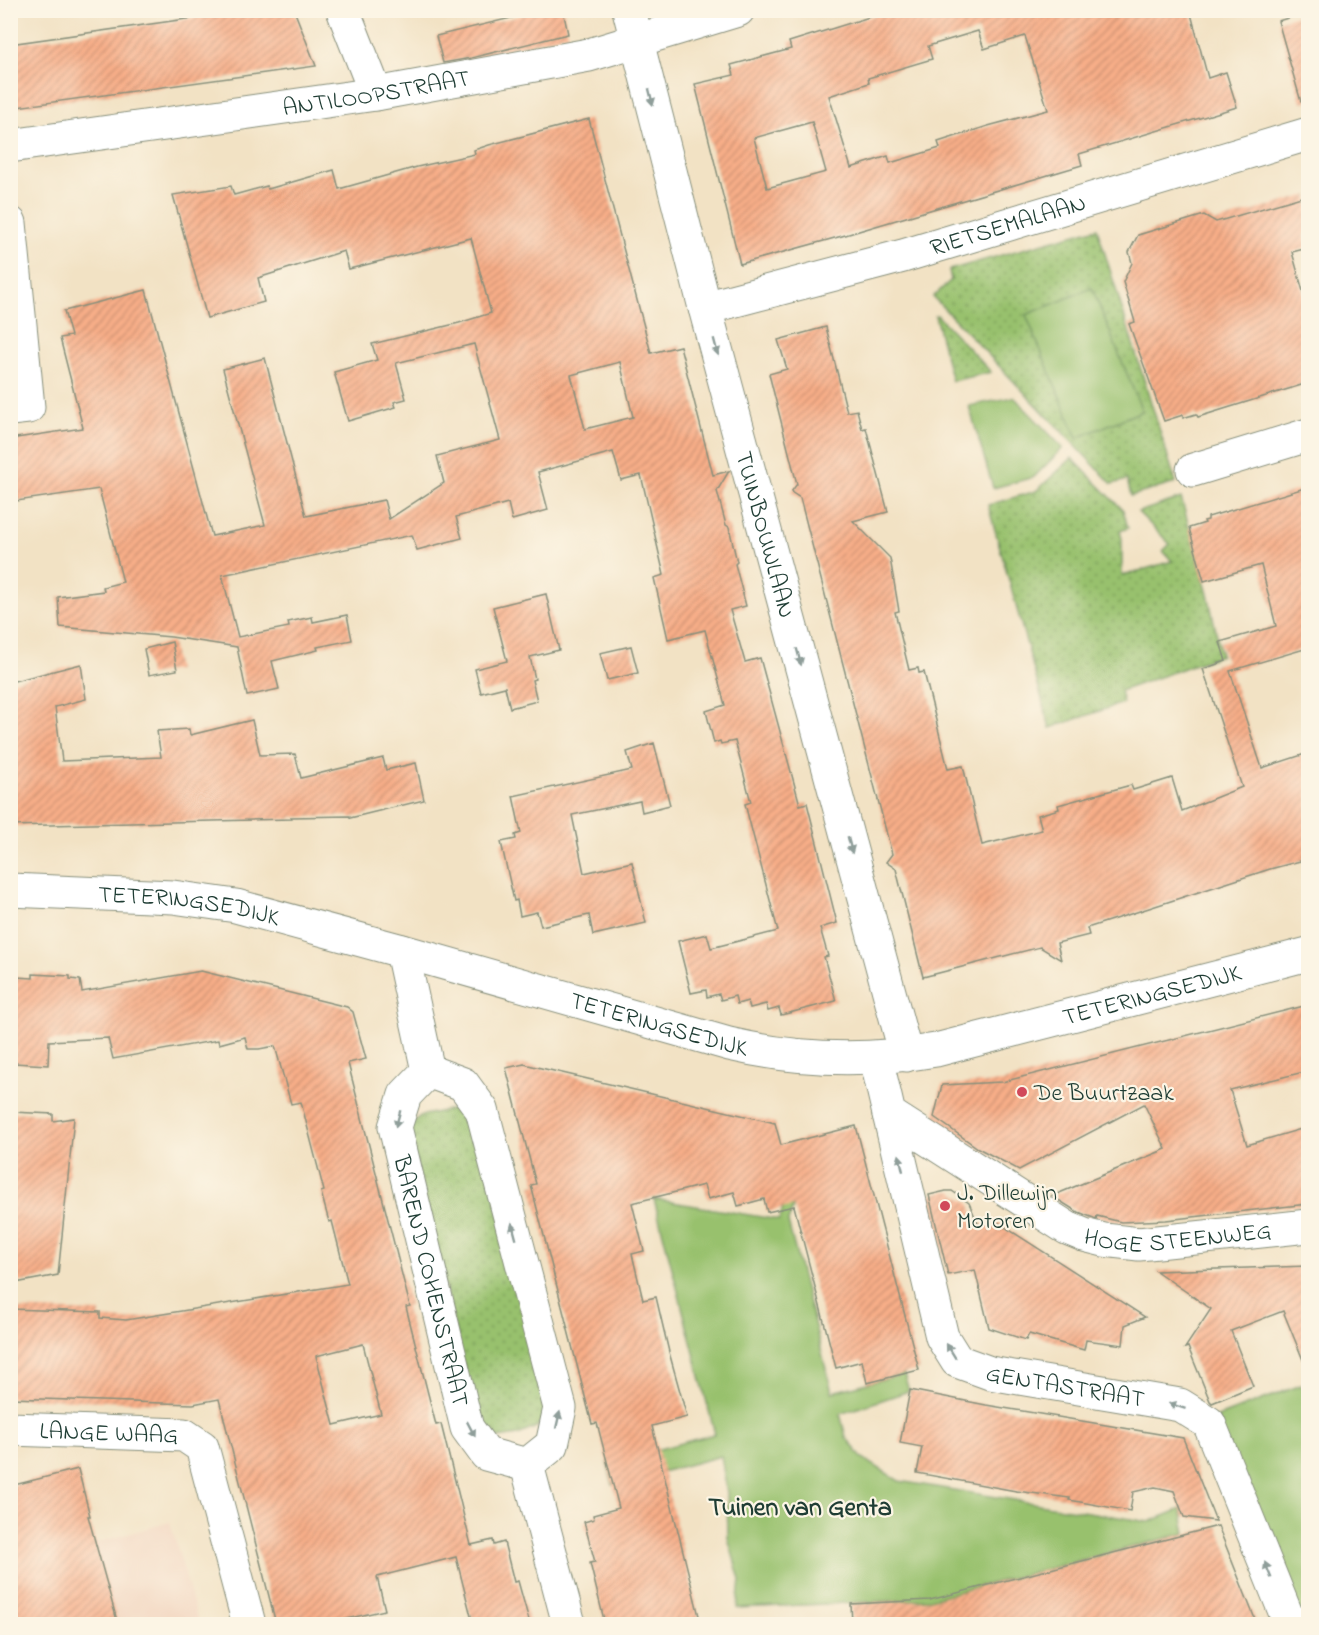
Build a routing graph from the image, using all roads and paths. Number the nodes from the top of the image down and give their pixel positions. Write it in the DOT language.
graph roads {
  1 [pos="343,10"];
  2 [pos="738,10"];
  3 [pos="633,26"];
  4 [pos="376,94"];
  5 [pos="1308,134"];
  6 [pos="10,146"];
  7 [pos="10,223"];
  8 [pos="705,308"];
  9 [pos="10,410"];
  10 [pos="1308,435"];
  11 [pos="1193,470"];
  12 [pos="10,890"];
  13 [pos="402,951"];
  14 [pos="1308,954"];
  15 [pos="891,1056"];
  16 [pos="428,1071"];
  17 [pos="889,1114"];
  18 [pos="1308,1226"];
  19 [pos="10,1429"];
  20 [pos="527,1465"];
  21 [pos="249,1624"];
  22 [pos="569,1624"];
  23 [pos="1290,1624"];
  1 -- 4 [label="street"];
  2 -- 3 [label="street, ANTILOOPSTRAAT"];
  3 -- 4 [label="street, ANTILOOPSTRAAT"];
  3 -- 8 [label="street, TUINBOUWLAAN, one-way"];
  4 -- 6 [label="street, ANTILOOPSTRAAT"];
  5 -- 8 [label="street, RIETSEMALAAN"];
  7 -- 9 [label="street"];
  8 -- 15 [label="street, TUINBOUWLAAN, one-way"];
  10 -- 11 [label="street"];
  12 -- 13 [label="street, TETERINGSEDIJK"];
  13 -- 15 [label="street, TETERINGSEDIJK"];
  13 -- 16 [label="street"];
  14 -- 15 [label="street, TETERINGSEDIJK"];
  15 -- 17 [label="street"];
  20 -- 16 [label="street, one-way"];
  16 -- 20 [label="street, BAREND COHENSTRAAT, one-way"];
  17 -- 18 [label="street, HOGE STEENWEG"];
  23 -- 17 [label="street, GENTASTRAAT, one-way"];
  19 -- 21 [label="street, LANGE WAAG"];
  20 -- 22 [label="street"];
}
